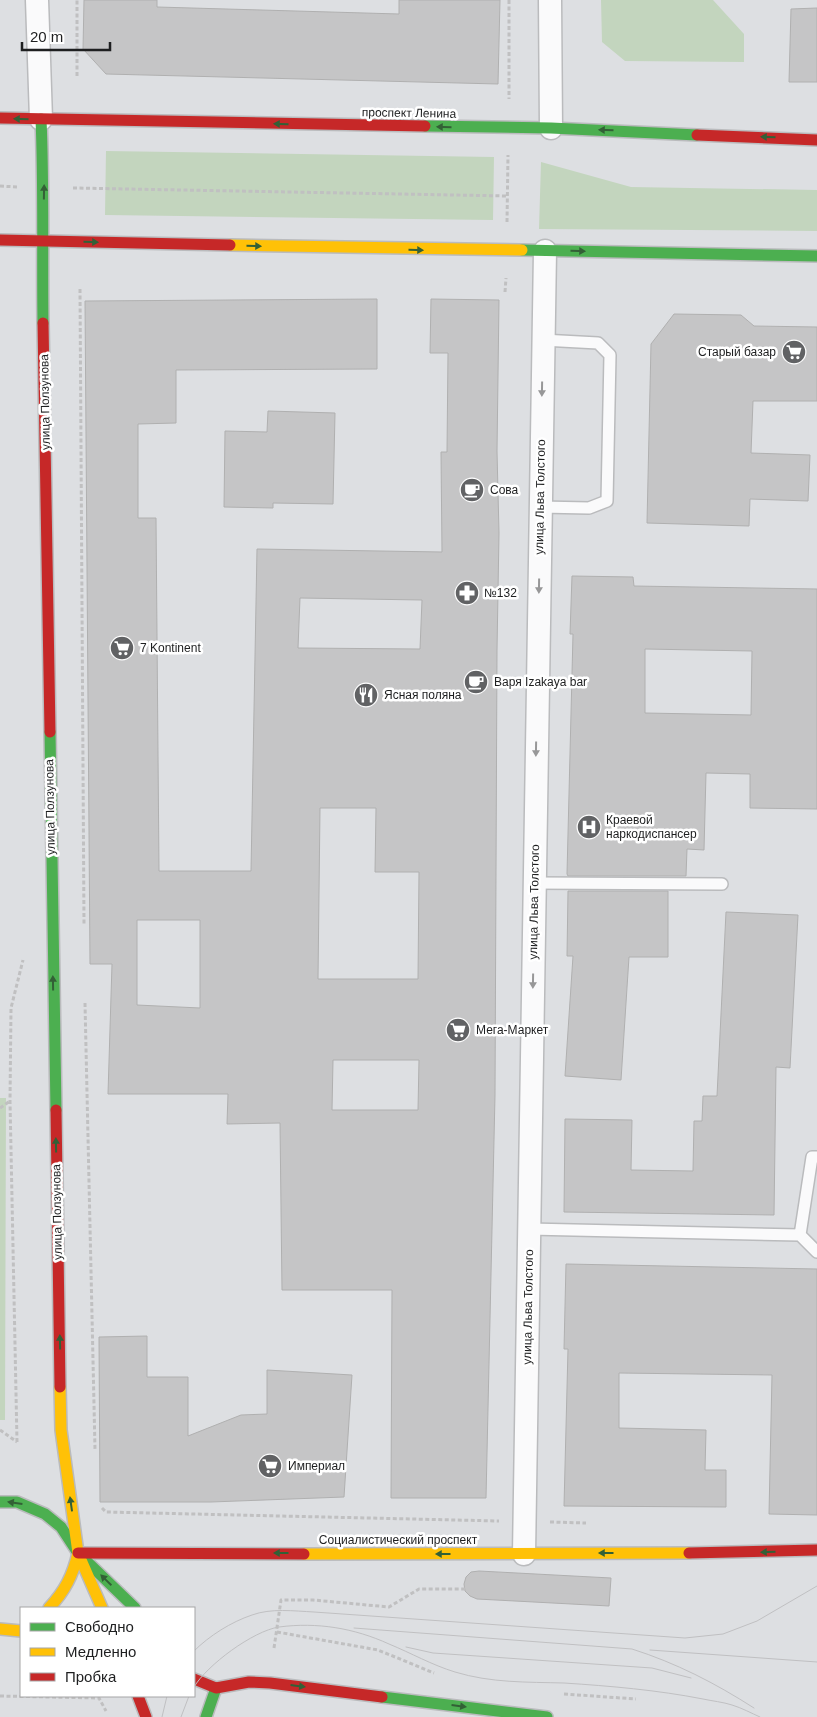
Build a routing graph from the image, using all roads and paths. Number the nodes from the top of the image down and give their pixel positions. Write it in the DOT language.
graph roads {
  1 [pos="37,0"];
  2 [pos="78,0"];
  3 [pos="509,0"];
  4 [pos="550,0"];
  5 [pos="77,76"];
  6 [pos="510,93"];
  7 [pos="0,118"];
  8 [pos="41,119"];
  9 [pos="551,128"];
  10 [pos="817,140"];
  11 [pos="508,162"];
  12 [pos="0,186"];
  13 [pos="44,188"];
  14 [pos="508,196"];
  15 [pos="507,226"];
  16 [pos="0,240"];
  17 [pos="42,241"];
  18 [pos="545,251"];
  19 [pos="817,256"];
  20 [pos="80,289"];
  21 [pos="542,340"];
  22 [pos="540,508"];
  23 [pos="534,882"];
  24 [pos="722,884"];
  25 [pos="84,928"];
  26 [pos="23,960"];
  27 [pos="85,997"];
  28 [pos="10,1101"];
  29 [pos="0,1108"];
  30 [pos="817,1157"];
  31 [pos="529,1229"];
  32 [pos="800,1235"];
  33 [pos="817,1252"];
  34 [pos="0,1430"];
  35 [pos="95,1457"];
  36 [pos="0,1502"];
  37 [pos="96,1502"];
  38 [pos="524,1521"];
  39 [pos="593,1523"];
  40 [pos="817,1550"];
  41 [pos="78,1553"];
  42 [pos="524,1554"];
  43 [pos="465,1590"];
  44 [pos="50,1607"];
  45 [pos="102,1607"];
  46 [pos="134,1607"];
  47 [pos="0,1629"];
  48 [pos="19,1629"];
  49 [pos="277,1632"];
  50 [pos="274,1648"];
  51 [pos="196,1674"];
  52 [pos="438,1675"];
  53 [pos="216,1688"];
  54 [pos="559,1694"];
  55 [pos="0,1696"];
  56 [pos="20,1696"];
  57 [pos="50,1697"];
  58 [pos="138,1697"];
  59 [pos="636,1699"];
  60 [pos="106,1711"];
  61 [pos="146,1717"];
  62 [pos="206,1717"];
  63 [pos="547,1717"];
  1 -- 8 [label="street, улица Ползунова"];
  2 -- 5 [label="path"];
  3 -- 6 [label="path"];
  4 -- 9 [label="street"];
  8 -- 7 [label="street, проспект Ленина, one-way"];
  9 -- 8 [label="street, проспект Ленина, one-way"];
  8 -- 13 [label="street, улица Ползунова"];
  10 -- 9 [label="street, проспект Ленина, one-way"];
  11 -- 14 [label="path"];
  12 -- 13 [label="path"];
  13 -- 14 [label="path"];
  17 -- 13 [label="street, улица Ползунова, one-way"];
  14 -- 15 [label="path"];
  16 -- 17 [label="street"];
  17 -- 18 [label="street, one-way"];
  41 -- 17 [label="street, улица Ползунова, one-way"];
  18 -- 19 [label="street, one-way"];
  18 -- 21 [label="street, улица Льва Толстого"];
  20 -- 25 [label="path"];
  21 -- 22 [label="street, улица Льва Толстого, one-way"];
  21 -- 22 [label="lane"];
  22 -- 23 [label="street, улица Льва Толстого, one-way"];
  23 -- 24 [label="lane"];
  23 -- 31 [label="street, улица Льва Толстого, one-way"];
  26 -- 28 [label="path"];
  27 -- 35 [label="path"];
  28 -- 29 [label="path"];
  28 -- 34 [label="path"];
  30 -- 32 [label="lane"];
  31 -- 32 [label="lane"];
  31 -- 38 [label="street, улица Льва Толстого"];
  32 -- 33 [label="lane"];
  41 -- 36 [label="street, one-way"];
  37 -- 38 [label="path"];
  38 -- 39 [label="path"];
  38 -- 42 [label="street, улица Льва Толстого"];
  40 -- 42 [label="street, Социалистический проспект, one-way"];
  42 -- 41 [label="street, Социалистический проспект, one-way"];
  41 -- 44 [label="street"];
  41 -- 45 [label="street, улица Ползунова"];
  46 -- 41 [label="street, one-way"];
  43 -- 49 [label="path"];
  47 -- 48 [label="street"];
  49 -- 50 [label="path"];
  49 -- 52 [label="path"];
  51 -- 53 [label="street"];
  53 -- 62 [label="street"];
  53 -- 63 [label="street, one-way"];
  54 -- 59 [label="path"];
  55 -- 56 [label="path"];
  57 -- 60 [label="path"];
  58 -- 61 [label="street"];
}
